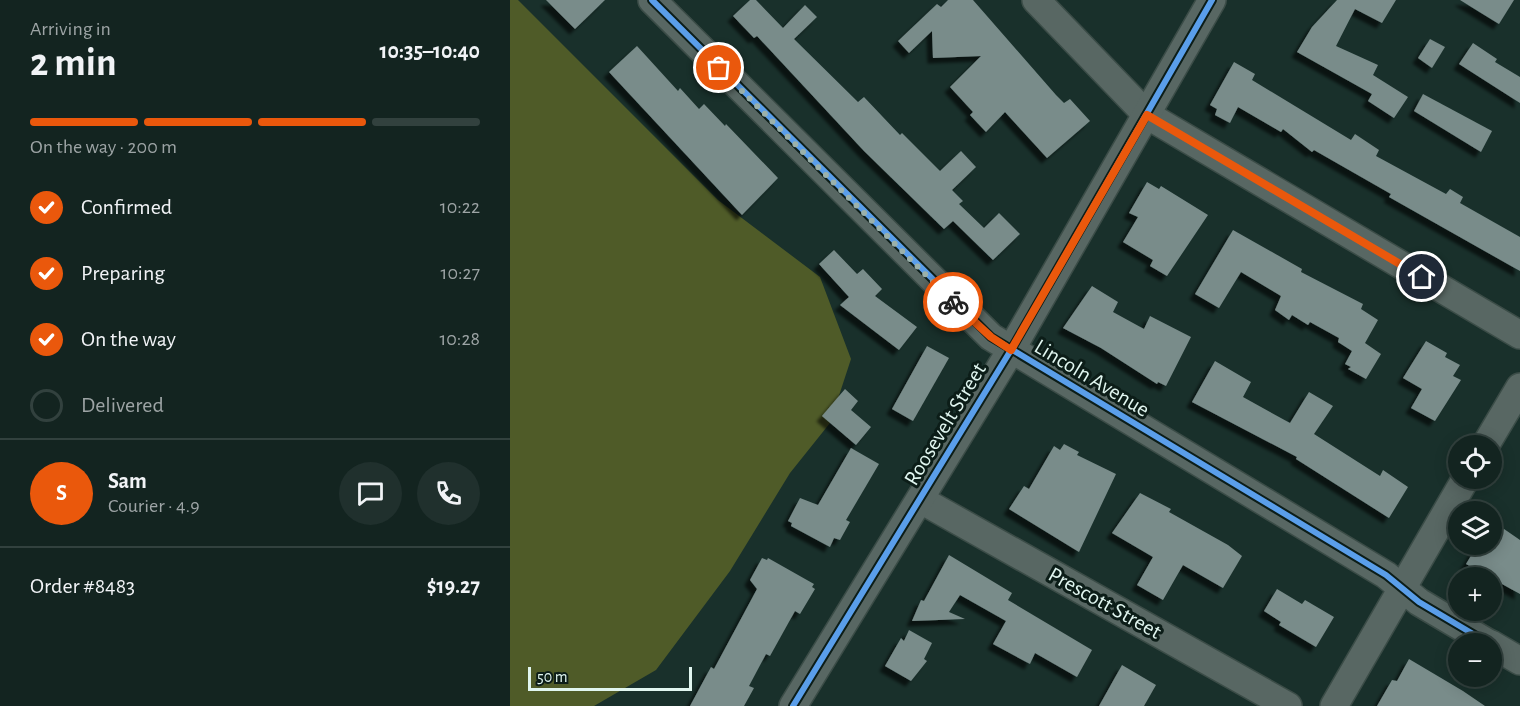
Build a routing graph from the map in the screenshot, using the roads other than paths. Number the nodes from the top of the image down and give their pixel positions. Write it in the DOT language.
graph roads {
  1 [pos="652,0"];
  2 [pos="1036,0"];
  3 [pos="1212,0"];
  4 [pos="1147,115"];
  5 [pos="1520,335"];
  6 [pos="1011,350"];
  7 [pos="1520,387"];
  8 [pos="1492,435"];
  9 [pos="1460,489"];
  10 [pos="921,500"];
  11 [pos="1403,589"];
  12 [pos="1472,633"];
  13 [pos="1502,650"];
  14 [pos="1520,661"];
  15 [pos="793,706"];
  16 [pos="1288,706"];
  17 [pos="1334,706"];
  1 -- 6 [label="street, Lincoln Avenue"];
  2 -- 4 [label="street"];
  3 -- 4 [label="street, Roosevelt Street"];
  4 -- 5 [label="street"];
  4 -- 6 [label="street, Roosevelt Street"];
  6 -- 10 [label="street, Roosevelt Street"];
  6 -- 11 [label="street, Lincoln Avenue"];
  7 -- 8 [label="street"];
  9 -- 11 [label="street"];
  10 -- 15 [label="street, Roosevelt Street"];
  10 -- 16 [label="street, Prescott Street"];
  11 -- 12 [label="street, Lincoln Avenue"];
  11 -- 17 [label="street"];
  13 -- 14 [label="street, Lincoln Avenue"];
}
